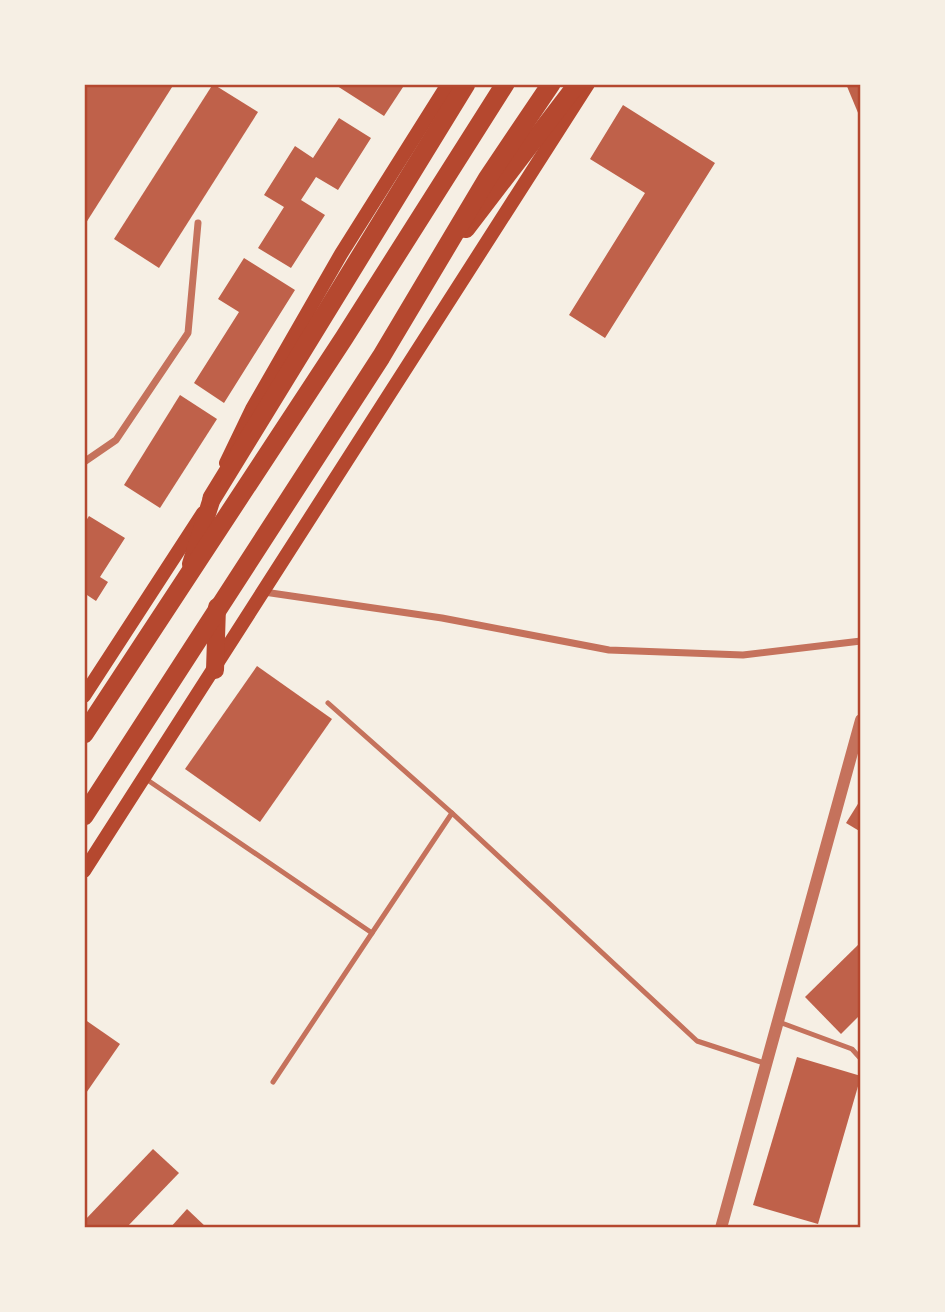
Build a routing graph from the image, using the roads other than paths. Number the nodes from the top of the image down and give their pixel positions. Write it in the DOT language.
graph roads {
  1 [pos="448,84"];
  2 [pos="466,84"];
  3 [pos="505,84"];
  4 [pos="514,84"];
  5 [pos="551,84"];
  6 [pos="577,84"];
  7 [pos="588,84"];
  8 [pos="198,223"];
  9 [pos="84,462"];
  10 [pos="212,498"];
  11 [pos="264,592"];
  12 [pos="179,601"];
  13 [pos="217,605"];
  14 [pos="861,641"];
  15 [pos="215,670"];
  16 [pos="84,696"];
  17 [pos="328,703"];
  18 [pos="861,720"];
  19 [pos="84,734"];
  20 [pos="84,745"];
  21 [pos="146,779"];
  22 [pos="84,807"];
  23 [pos="452,813"];
  24 [pos="84,816"];
  25 [pos="84,871"];
  26 [pos="372,933"];
  27 [pos="779,1022"];
  28 [pos="861,1059"];
  29 [pos="767,1064"];
  30 [pos="273,1082"];
  31 [pos="721,1228"];
  1 -- 10 [label="main road"];
  2 -- 10 [label="highway"];
  3 -- 19 [label="highway"];
  4 -- 12 [label="main road"];
  5 -- 24 [label="highway"];
  6 -- 13 [label="main road"];
  7 -- 11 [label="main road"];
  8 -- 9 [label="street"];
  10 -- 12 [label="main road"];
  10 -- 16 [label="main road"];
  11 -- 14 [label="street"];
  11 -- 15 [label="main road"];
  12 -- 20 [label="main road"];
  13 -- 15 [label="main road"];
  13 -- 22 [label="main road"];
  15 -- 21 [label="main road"];
  17 -- 23 [label="lane"];
  18 -- 27 [label="street"];
  21 -- 25 [label="main road"];
  21 -- 26 [label="lane"];
  23 -- 26 [label="lane"];
  23 -- 29 [label="lane"];
  26 -- 30 [label="lane"];
  27 -- 28 [label="lane"];
  27 -- 29 [label="street"];
  29 -- 31 [label="street"];
}
